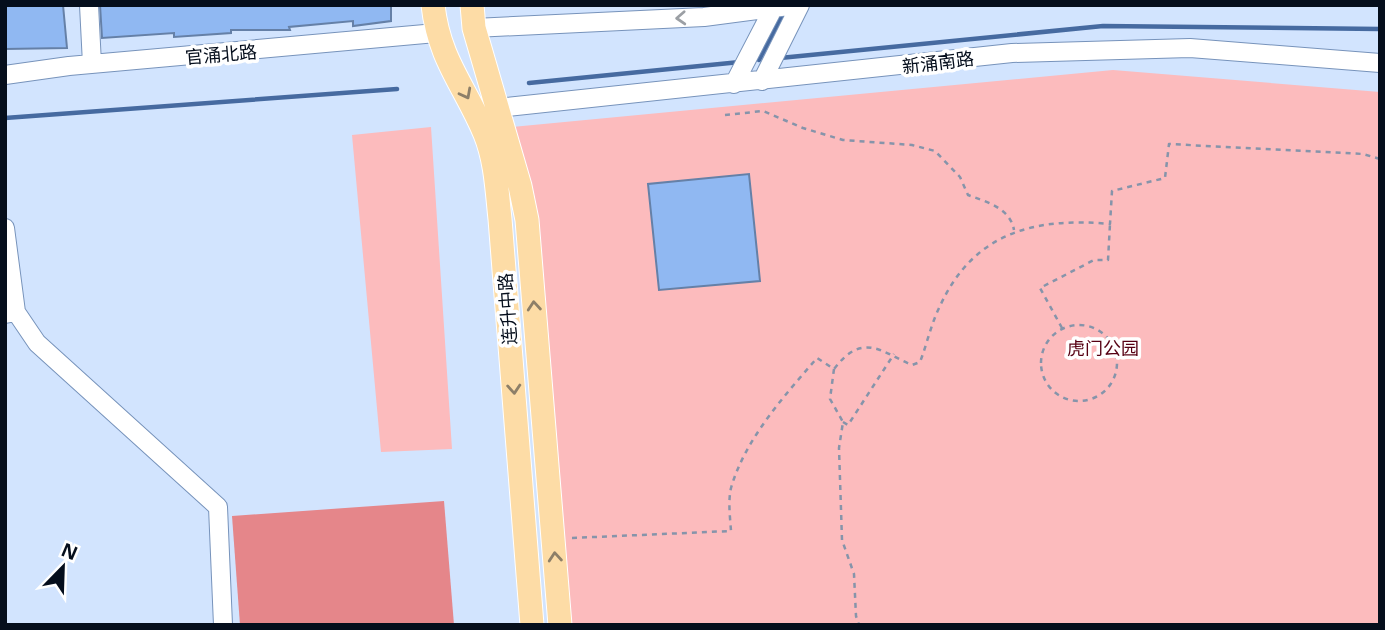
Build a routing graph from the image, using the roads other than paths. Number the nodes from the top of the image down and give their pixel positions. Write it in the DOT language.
graph roads {
  1 [pos="89,5"];
  2 [pos="433,5"];
  3 [pos="799,5"];
  4 [pos="771,13"];
  5 [pos="473,17"];
  6 [pos="436,33"];
  7 [pos="1380,63"];
  8 [pos="92,64"];
  9 [pos="5,75"];
  10 [pos="765,75"];
  11 [pos="737,78"];
  12 [pos="497,108"];
  13 [pos="5,228"];
  14 [pos="11,313"];
  15 [pos="223,625"];
  16 [pos="532,625"];
  17 [pos="560,625"];
  1 -- 8 [label="street"];
  2 -- 6 [label="main road, 连升中路"];
  3 -- 4 [label="street"];
  3 -- 10 [label="street"];
  4 -- 5 [label="street, one-way"];
  4 -- 11 [label="street"];
  5 -- 12 [label="main road, 连升中路"];
  6 -- 8 [label="street, 官涌北路"];
  6 -- 16 [label="main road, 连升中路, one-way"];
  7 -- 10 [label="street, 新涌南路"];
  8 -- 9 [label="street, 官涌北路"];
  10 -- 11 [label="street, 新涌南路"];
  11 -- 12 [label="street, 新涌南路"];
  17 -- 12 [label="main road, 连升中路, one-way"];
  13 -- 14 [label="street"];
  14 -- 15 [label="street"];
}
